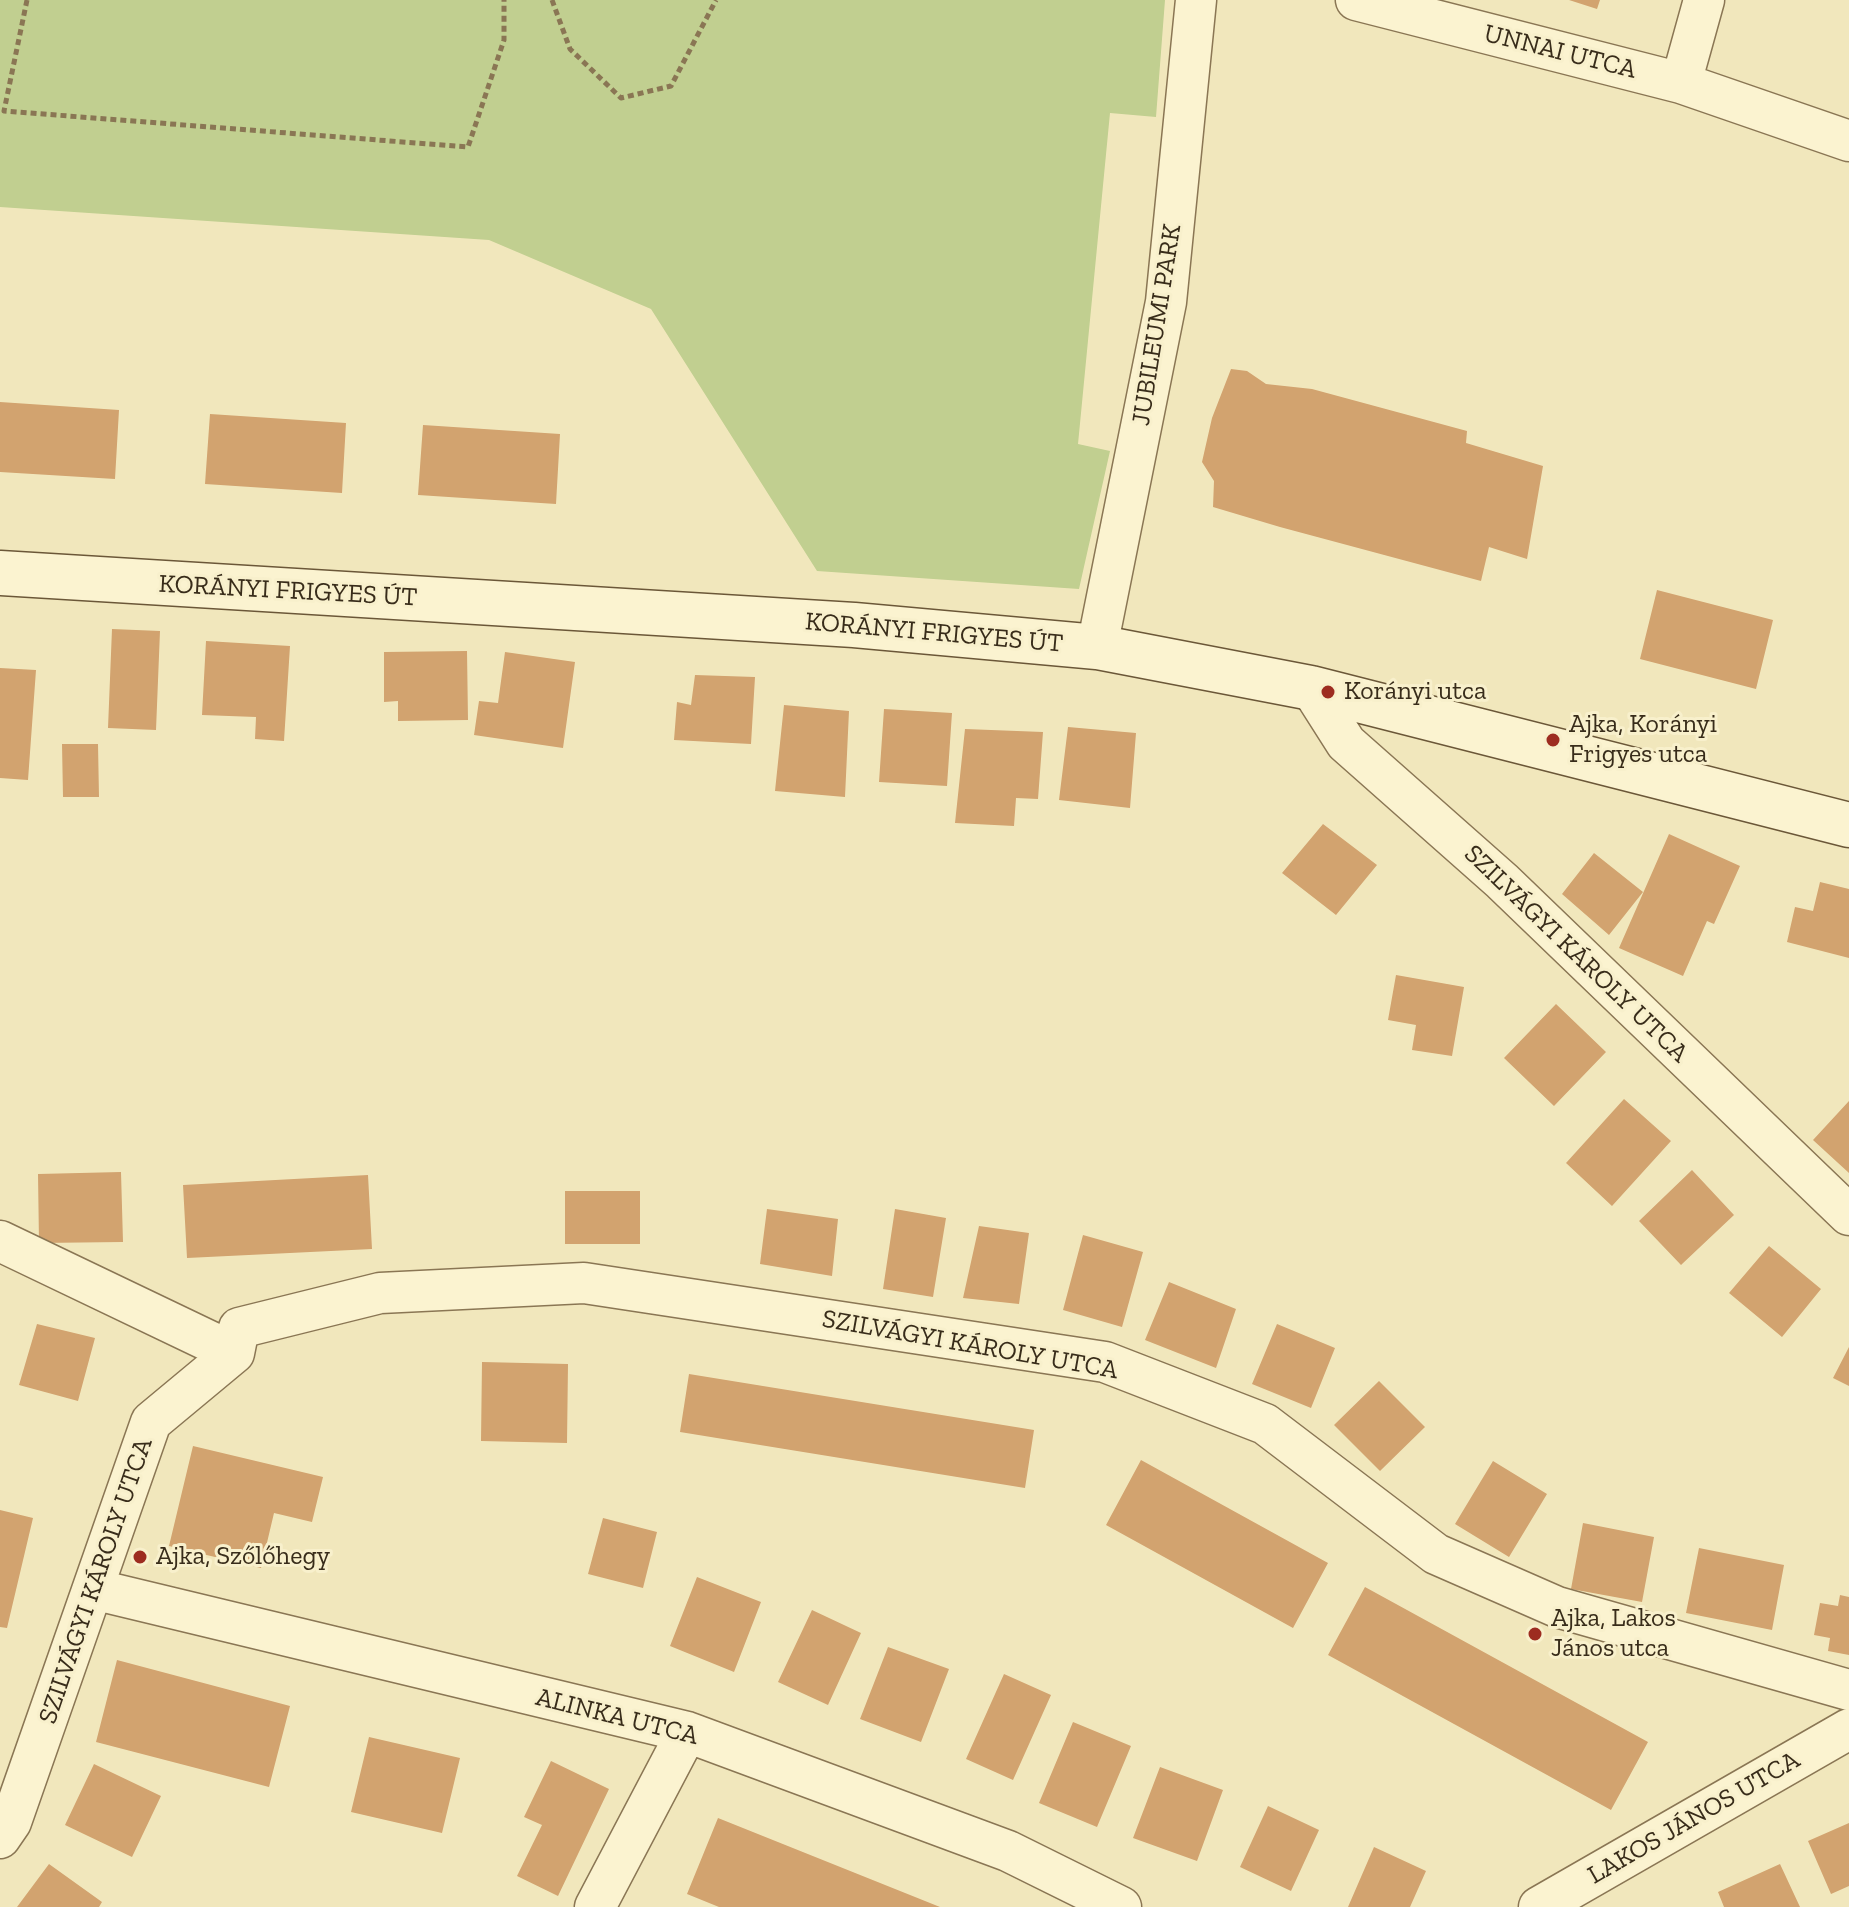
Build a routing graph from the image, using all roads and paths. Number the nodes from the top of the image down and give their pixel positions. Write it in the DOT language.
graph roads {
  1 [pos="27,0"];
  2 [pos="504,0"];
  3 [pos="552,0"];
  4 [pos="716,0"];
  5 [pos="1196,0"];
  6 [pos="1356,0"];
  7 [pos="1704,0"];
  8 [pos="1681,83"];
  9 [pos="1849,141"];
  10 [pos="0,573"];
  11 [pos="1097,647"];
  12 [pos="1311,688"];
  13 [pos="1849,825"];
  14 [pos="1849,1215"];
  15 [pos="0,1241"];
  16 [pos="234,1353"];
  17 [pos="93,1589"];
  18 [pos="1849,1690"];
  19 [pos="1849,1729"];
  20 [pos="687,1732"];
  21 [pos="0,1838"];
  22 [pos="595,1907"];
  23 [pos="1121,1907"];
  24 [pos="1539,1907"];
  1 -- 2 [label="path"];
  3 -- 4 [label="path"];
  5 -- 11 [label="street, JUBILEUMI PARK"];
  6 -- 8 [label="street, UNNAI UTCA"];
  7 -- 8 [label="street"];
  8 -- 9 [label="street, UNNAI UTCA"];
  10 -- 11 [label="main road, KORÁNYI FRIGYES ÚT"];
  11 -- 12 [label="main road, KORÁNYI FRIGYES ÚT"];
  12 -- 13 [label="main road, KORÁNYI FRIGYES ÚT"];
  12 -- 14 [label="street, SZILVÁGYI KÁROLY UTCA"];
  15 -- 16 [label="street"];
  16 -- 17 [label="street, SZILVÁGYI KÁROLY UTCA"];
  16 -- 18 [label="street, SZILVÁGYI KÁROLY UTCA"];
  17 -- 20 [label="street, ALINKA UTCA"];
  17 -- 21 [label="street, SZILVÁGYI KÁROLY UTCA"];
  19 -- 24 [label="street, LAKOS JÁNOS UTCA"];
  20 -- 22 [label="street"];
  20 -- 23 [label="street, ALINKA UTCA"];
}
